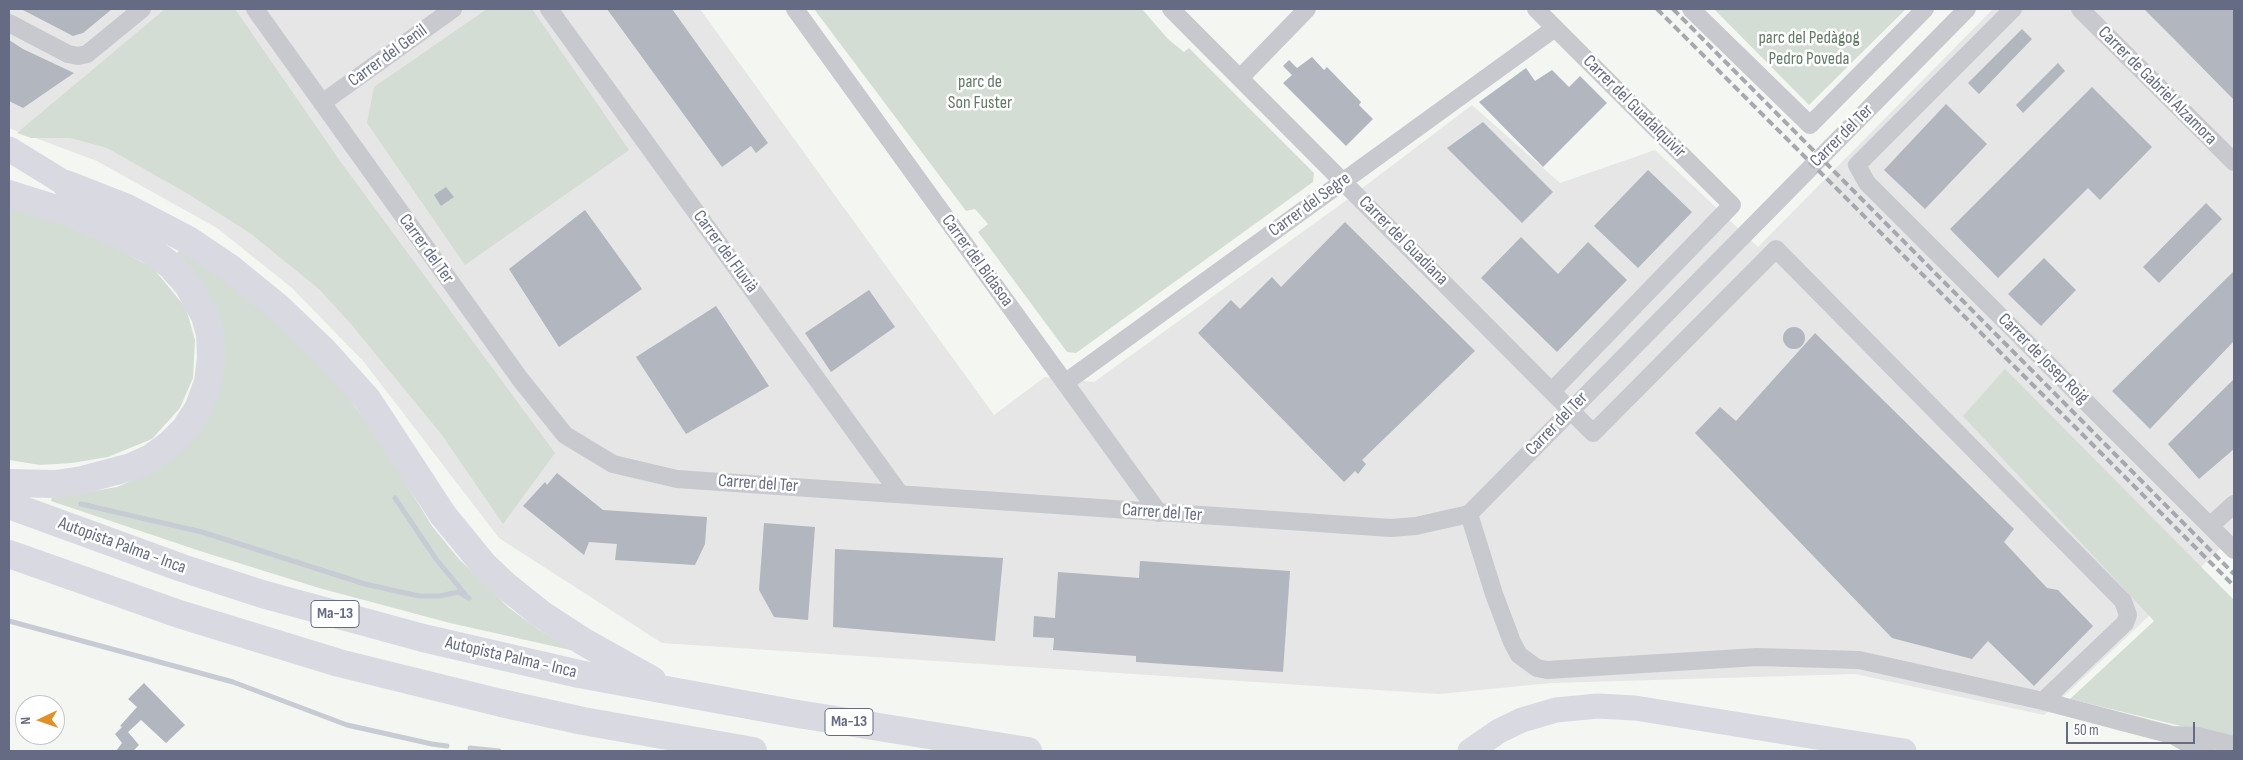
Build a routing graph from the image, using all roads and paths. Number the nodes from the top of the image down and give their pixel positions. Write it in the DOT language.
graph roads {
  1 [pos="142,9"];
  2 [pos="255,9"];
  3 [pos="453,9"];
  4 [pos="549,9"];
  5 [pos="795,9"];
  6 [pos="1171,9"];
  7 [pos="1307,9"];
  8 [pos="1536,9"];
  9 [pos="1691,9"];
  10 [pos="1926,9"];
  11 [pos="1968,9"];
  12 [pos="2013,9"];
  13 [pos="2080,9"];
  14 [pos="9,23"];
  15 [pos="1555,28"];
  16 [pos="1240,78"];
  17 [pos="322,103"];
  18 [pos="9,148"];
  19 [pos="2234,162"];
  20 [pos="9,167"];
  21 [pos="1342,181"];
  22 [pos="66,184"];
  23 [pos="9,194"];
  24 [pos="1732,205"];
  25 [pos="1066,382"];
  26 [pos="1552,391"];
  27 [pos="1570,410"];
  28 [pos="9,482"];
  29 [pos="900,494"];
  30 [pos="2234,504"];
  31 [pos="9,505"];
  32 [pos="1159,513"];
  33 [pos="1470,514"];
  34 [pos="2210,526"];
  35 [pos="2234,550"];
  36 [pos="9,554"];
  37 [pos="670,690"];
  38 [pos="2043,701"];
  39 [pos="2172,735"];
  40 [pos="1479,744"];
  41 [pos="2234,745"];
  42 [pos="753,751"];
  43 [pos="1028,751"];
  44 [pos="1904,751"];
  45 [pos="2206,751"];
  1 -- 14 [label="street"];
  2 -- 17 [label="street, Carrer del Ter"];
  3 -- 17 [label="street, Carrer del Genil"];
  4 -- 29 [label="street, Carrer del Fluvià"];
  5 -- 25 [label="street, Carrer del Bidasoa"];
  6 -- 16 [label="street, Carrer del Guadiana"];
  7 -- 16 [label="street"];
  8 -- 15 [label="street, Carrer del Guadalquivir"];
  9 -- 10 [label="street"];
  11 -- 27 [label="street, Carrer del Ter"];
  12 -- 34 [label="street, Carrer de Josep Roig"];
  13 -- 19 [label="street, Carrer de Gabriel Alzamora"];
  15 -- 21 [label="street, Carrer del Segre"];
  15 -- 24 [label="street, Carrer del Guadalquivir"];
  16 -- 21 [label="street, Carrer del Guadiana"];
  17 -- 29 [label="street, Carrer del Ter"];
  18 -- 22 [label="street"];
  20 -- 22 [label="street"];
  21 -- 25 [label="street, Carrer del Segre"];
  21 -- 26 [label="street, Carrer del Guadiana"];
  22 -- 37 [label="highway"];
  23 -- 28 [label="highway"];
  24 -- 26 [label="street, Carrer del Ter"];
  25 -- 32 [label="street, Carrer del Bidasoa"];
  26 -- 27 [label="street, Carrer del Guadiana"];
  27 -- 33 [label="street, Carrer del Ter"];
  27 -- 38 [label="street, Carrer del Guadiana"];
  29 -- 32 [label="street, Carrer del Ter"];
  30 -- 34 [label="street"];
  31 -- 37 [label="highway, Autopista Palma - Inca / Ma-13"];
  32 -- 33 [label="street, Carrer del Ter"];
  33 -- 38 [label="street"];
  34 -- 35 [label="street, Carrer de Josep Roig"];
  36 -- 42 [label="highway, Ma-13"];
  37 -- 43 [label="highway, Autopista Palma - Inca / Ma-13"];
  38 -- 39 [label="street"];
  39 -- 41 [label="street"];
  39 -- 45 [label="street"];
  40 -- 44 [label="street"];
}
